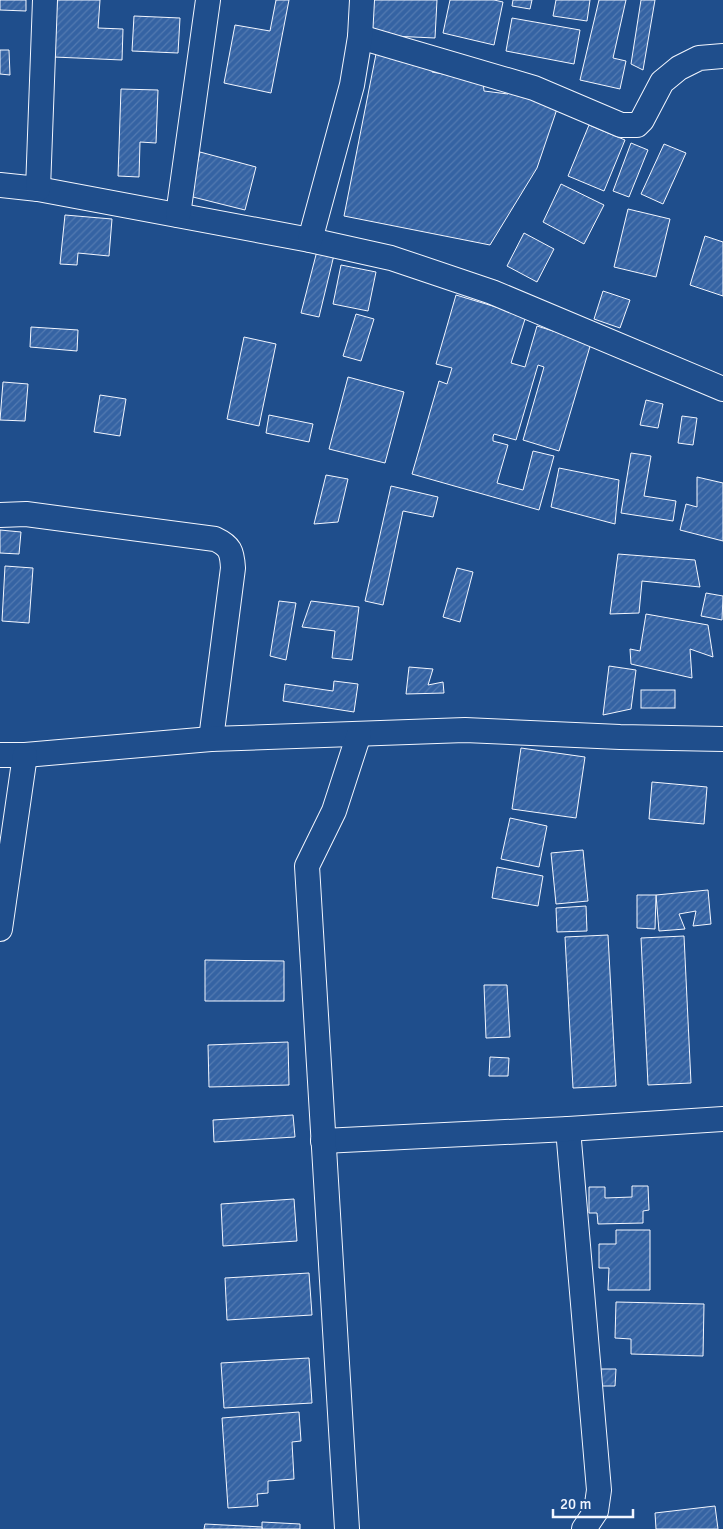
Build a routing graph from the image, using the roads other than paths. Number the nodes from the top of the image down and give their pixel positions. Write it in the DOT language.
graph roads {
  1 [pos="45,0"];
  2 [pos="208,0"];
  3 [pos="362,0"];
  4 [pos="360,37"];
  5 [pos="723,56"];
  6 [pos="0,185"];
  7 [pos="38,188"];
  8 [pos="178,215"];
  9 [pos="310,240"];
  10 [pos="723,389"];
  11 [pos="0,515"];
  12 [pos="358,734"];
  13 [pos="211,739"];
  14 [pos="723,739"];
  15 [pos="0,755"];
  16 [pos="25,755"];
  17 [pos="0,929"];
  18 [pos="723,1119"];
  19 [pos="568,1129"];
  20 [pos="323,1142"];
  21 [pos="347,1529"];
  22 [pos="584,1529"];
  1 -- 7 [label="street"];
  2 -- 8 [label="street"];
  3 -- 4 [label="street"];
  4 -- 5 [label="street"];
  4 -- 9 [label="street"];
  6 -- 7 [label="street"];
  7 -- 8 [label="street"];
  8 -- 9 [label="street"];
  9 -- 10 [label="street"];
  11 -- 13 [label="street"];
  12 -- 13 [label="street"];
  12 -- 14 [label="street"];
  12 -- 20 [label="street"];
  13 -- 16 [label="street"];
  15 -- 16 [label="street"];
  16 -- 17 [label="street"];
  18 -- 19 [label="street"];
  19 -- 20 [label="street"];
  19 -- 22 [label="street"];
  20 -- 21 [label="street"];
}
